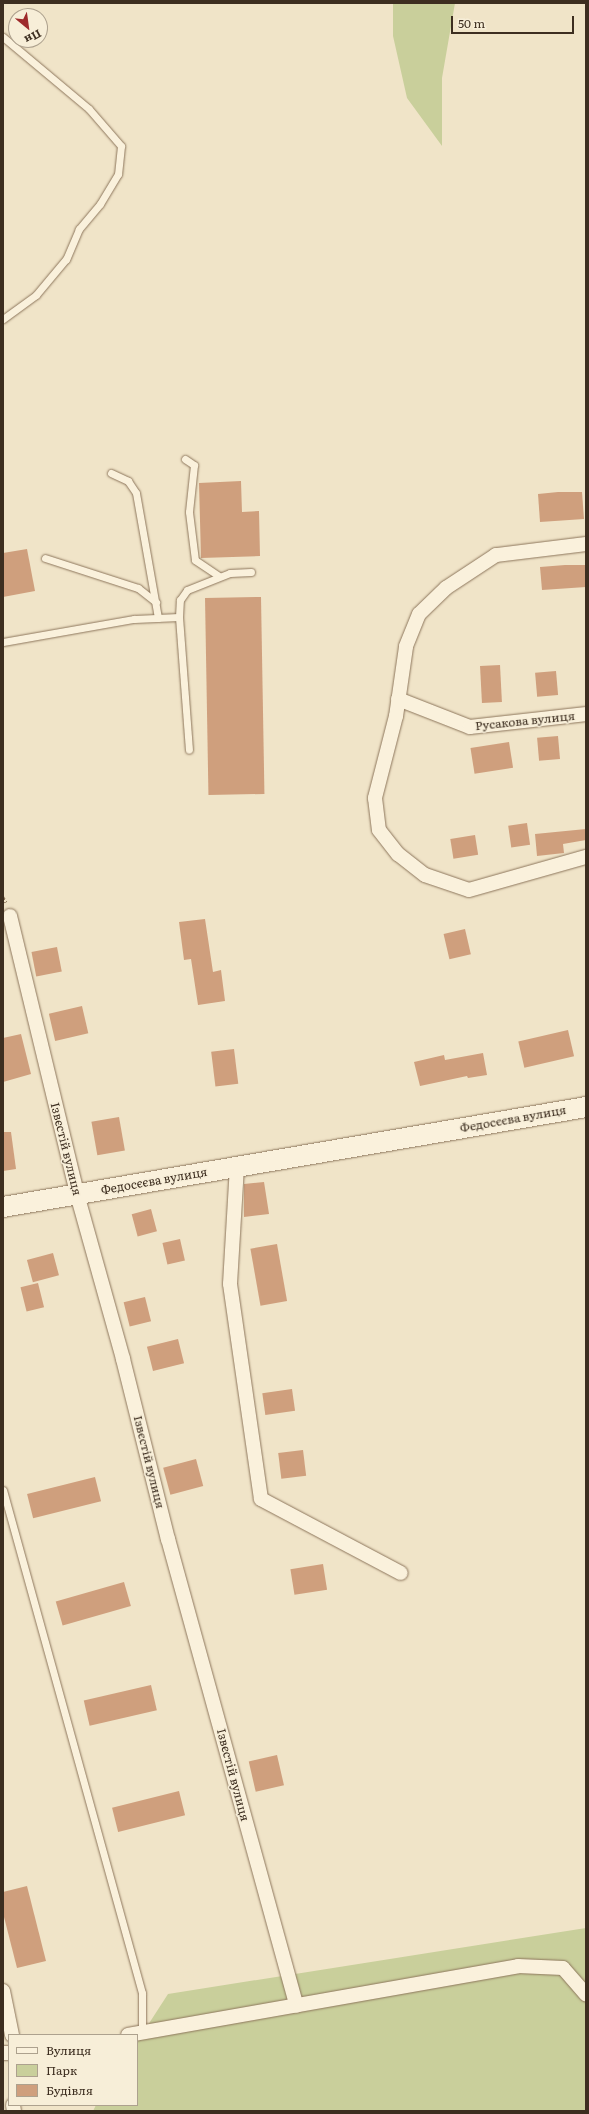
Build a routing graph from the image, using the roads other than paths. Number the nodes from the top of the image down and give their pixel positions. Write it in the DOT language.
graph roads {
  1 [pos="3,37"];
  2 [pos="3,319"];
  3 [pos="185,459"];
  4 [pos="111,473"];
  5 [pos="586,544"];
  6 [pos="45,558"];
  7 [pos="251,572"];
  8 [pos="219,576"];
  9 [pos="156,602"];
  10 [pos="179,617"];
  11 [pos="158,618"];
  12 [pos="3,642"];
  13 [pos="398,699"];
  14 [pos="586,714"];
  15 [pos="189,750"];
  16 [pos="586,857"];
  17 [pos="10,916"];
  18 [pos="586,1106"];
  19 [pos="237,1166"];
  20 [pos="77,1194"];
  21 [pos="3,1207"];
  22 [pos="3,1490"];
  23 [pos="401,1573"];
  24 [pos="3,1991"];
  25 [pos="586,1994"];
  26 [pos="297,2006"];
  27 [pos="12,2034"];
  28 [pos="135,2034"];
  1 -- 2 [label="lane"];
  3 -- 8 [label="lane"];
  4 -- 9 [label="lane"];
  5 -- 13 [label="street"];
  6 -- 9 [label="lane"];
  7 -- 8 [label="lane"];
  8 -- 10 [label="lane"];
  9 -- 11 [label="lane"];
  10 -- 11 [label="lane"];
  10 -- 15 [label="lane"];
  11 -- 12 [label="lane"];
  13 -- 14 [label="street, Русакова вулиця"];
  13 -- 16 [label="street"];
  17 -- 20 [label="street, Ізвєстій вулиця"];
  18 -- 19 [label="main road, Федосєєва вулиця"];
  19 -- 20 [label="main road, Федосєєва вулиця"];
  19 -- 23 [label="street"];
  20 -- 21 [label="main road, Федосєєва вулиця"];
  20 -- 26 [label="street, Ізвєстій вулиця"];
  22 -- 28 [label="lane"];
  24 -- 27 [label="street"];
  25 -- 26 [label="street"];
  26 -- 28 [label="street"];
}
